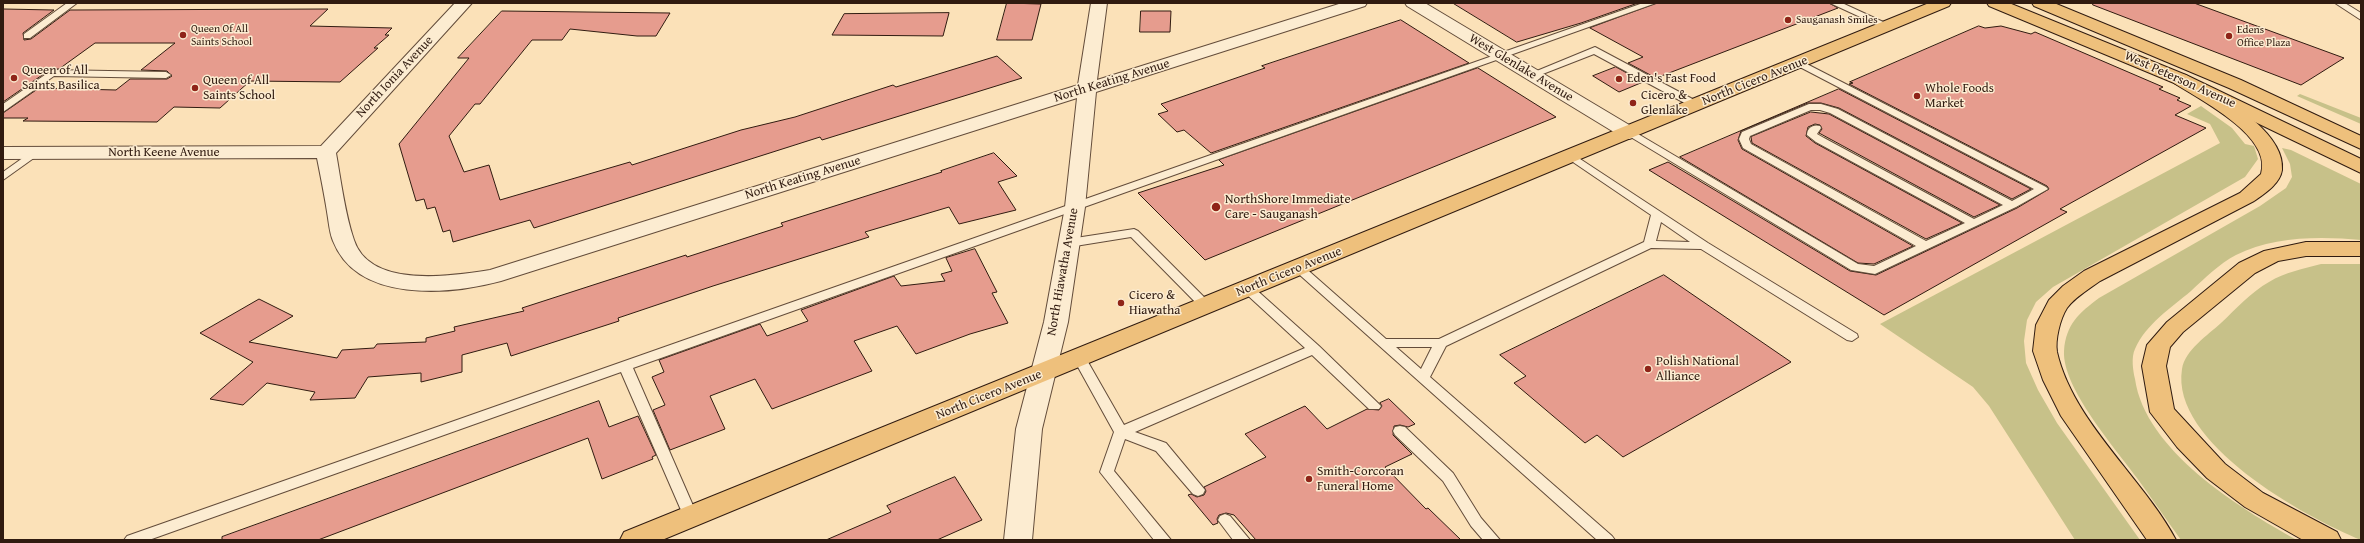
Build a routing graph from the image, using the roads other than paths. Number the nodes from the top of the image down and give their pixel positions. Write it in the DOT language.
graph roads {
  1 [pos="73,3"];
  2 [pos="464,3"];
  3 [pos="1099,3"];
  4 [pos="1359,3"];
  5 [pos="1413,3"];
  6 [pos="1652,3"];
  7 [pos="1834,3"];
  8 [pos="1943,3"];
  9 [pos="1995,3"];
  10 [pos="2040,3"];
  11 [pos="2339,3"];
  12 [pos="2361,17"];
  13 [pos="1887,26"];
  14 [pos="27,36"];
  15 [pos="1502,57"];
  16 [pos="1799,63"];
  17 [pos="166,75"];
  18 [pos="1532,75"];
  19 [pos="2180,79"];
  20 [pos="1087,89"];
  21 [pos="1696,105"];
  22 [pos="3,109"];
  23 [pos="1816,128"];
  24 [pos="1629,133"];
  25 [pos="2361,143"];
  26 [pos="326,152"];
  27 [pos="3,153"];
  28 [pos="34,153"];
  29 [pos="1571,156"];
  30 [pos="2361,167"];
  31 [pos="3,177"];
  32 [pos="2012,205"];
  33 [pos="1075,207"];
  34 [pos="1657,214"];
  35 [pos="1974,223"];
  36 [pos="1069,243"];
  37 [pos="1649,244"];
  38 [pos="1704,246"];
  39 [pos="1925,246"];
  40 [pos="2361,249"];
  41 [pos="1298,268"];
  42 [pos="1248,289"];
  43 [pos="1206,306"];
  44 [pos="1852,337"];
  45 [pos="1384,343"];
  46 [pos="1441,343"];
  47 [pos="1314,349"];
  48 [pos="1079,358"];
  49 [pos="625,366"];
  50 [pos="1043,372"];
  51 [pos="1423,378"];
  52 [pos="1374,406"];
  53 [pos="1400,431"];
  54 [pos="1121,432"];
  55 [pos="1198,490"];
  56 [pos="691,517"];
  57 [pos="1225,520"];
  58 [pos="132,540"];
  59 [pos="634,540"];
  60 [pos="1018,540"];
  61 [pos="1163,540"];
  62 [pos="1242,540"];
  63 [pos="1492,540"];
  64 [pos="1607,540"];
  65 [pos="2162,540"];
  66 [pos="2327,540"];
  1 -- 14 [label="lane"];
  2 -- 26 [label="street, North Ionia Avenue"];
  3 -- 20 [label="street, North Hiawatha Avenue"];
  4 -- 20 [label="street, North Keating Avenue"];
  5 -- 15 [label="street, West Glenlake Avenue"];
  6 -- 15 [label="lane"];
  7 -- 13 [label="lane"];
  8 -- 13 [label="main road, North Cicero Avenue"];
  9 -- 19 [label="main road, West Peterson Avenue"];
  10 -- 25 [label="main road, West Peterson Avenue"];
  11 -- 12 [label="lane"];
  13 -- 16 [label="main road, North Cicero Avenue"];
  15 -- 18 [label="street, West Glenlake Avenue"];
  15 -- 33 [label="lane"];
  16 -- 21 [label="main road, North Cicero Avenue"];
  16 -- 32 [label="lane"];
  17 -- 22 [label="lane"];
  18 -- 21 [label="lane"];
  18 -- 24 [label="street, West Glenlake Avenue"];
  19 -- 30 [label="main road, West Peterson Avenue"];
  19 -- 65 [label="main road"];
  20 -- 26 [label="street, North Keating Avenue"];
  20 -- 33 [label="street, North Hiawatha Avenue"];
  21 -- 24 [label="main road, North Cicero Avenue"];
  23 -- 35 [label="lane"];
  24 -- 29 [label="main road, North Cicero Avenue"];
  24 -- 39 [label="lane"];
  26 -- 28 [label="street, North Keene Avenue"];
  27 -- 28 [label="street, North Keene Avenue"];
  28 -- 31 [label="lane"];
  29 -- 34 [label="lane"];
  29 -- 41 [label="main road, North Cicero Avenue"];
  32 -- 35 [label="lane"];
  32 -- 39 [label="lane"];
  33 -- 36 [label="street, North Hiawatha Avenue"];
  33 -- 49 [label="lane"];
  34 -- 37 [label="lane"];
  34 -- 38 [label="lane"];
  35 -- 39 [label="lane"];
  36 -- 43 [label="lane"];
  36 -- 50 [label="street, North Hiawatha Avenue"];
  37 -- 38 [label="lane"];
  37 -- 46 [label="lane"];
  38 -- 44 [label="lane"];
  40 -- 66 [label="main road"];
  41 -- 42 [label="main road, North Cicero Avenue"];
  41 -- 45 [label="lane"];
  42 -- 43 [label="main road, North Cicero Avenue"];
  42 -- 47 [label="lane"];
  43 -- 48 [label="main road, North Cicero Avenue"];
  45 -- 46 [label="lane"];
  45 -- 51 [label="lane"];
  46 -- 51 [label="lane"];
  47 -- 52 [label="lane"];
  47 -- 54 [label="lane"];
  48 -- 50 [label="main road, North Cicero Avenue"];
  48 -- 54 [label="lane"];
  49 -- 56 [label="lane"];
  49 -- 58 [label="lane"];
  50 -- 56 [label="main road, North Cicero Avenue"];
  50 -- 60 [label="street, North Hiawatha Avenue"];
  51 -- 64 [label="lane"];
  53 -- 63 [label="lane"];
  54 -- 55 [label="lane"];
  54 -- 61 [label="lane"];
  56 -- 59 [label="main road, North Cicero Avenue"];
  57 -- 62 [label="lane"];
}
